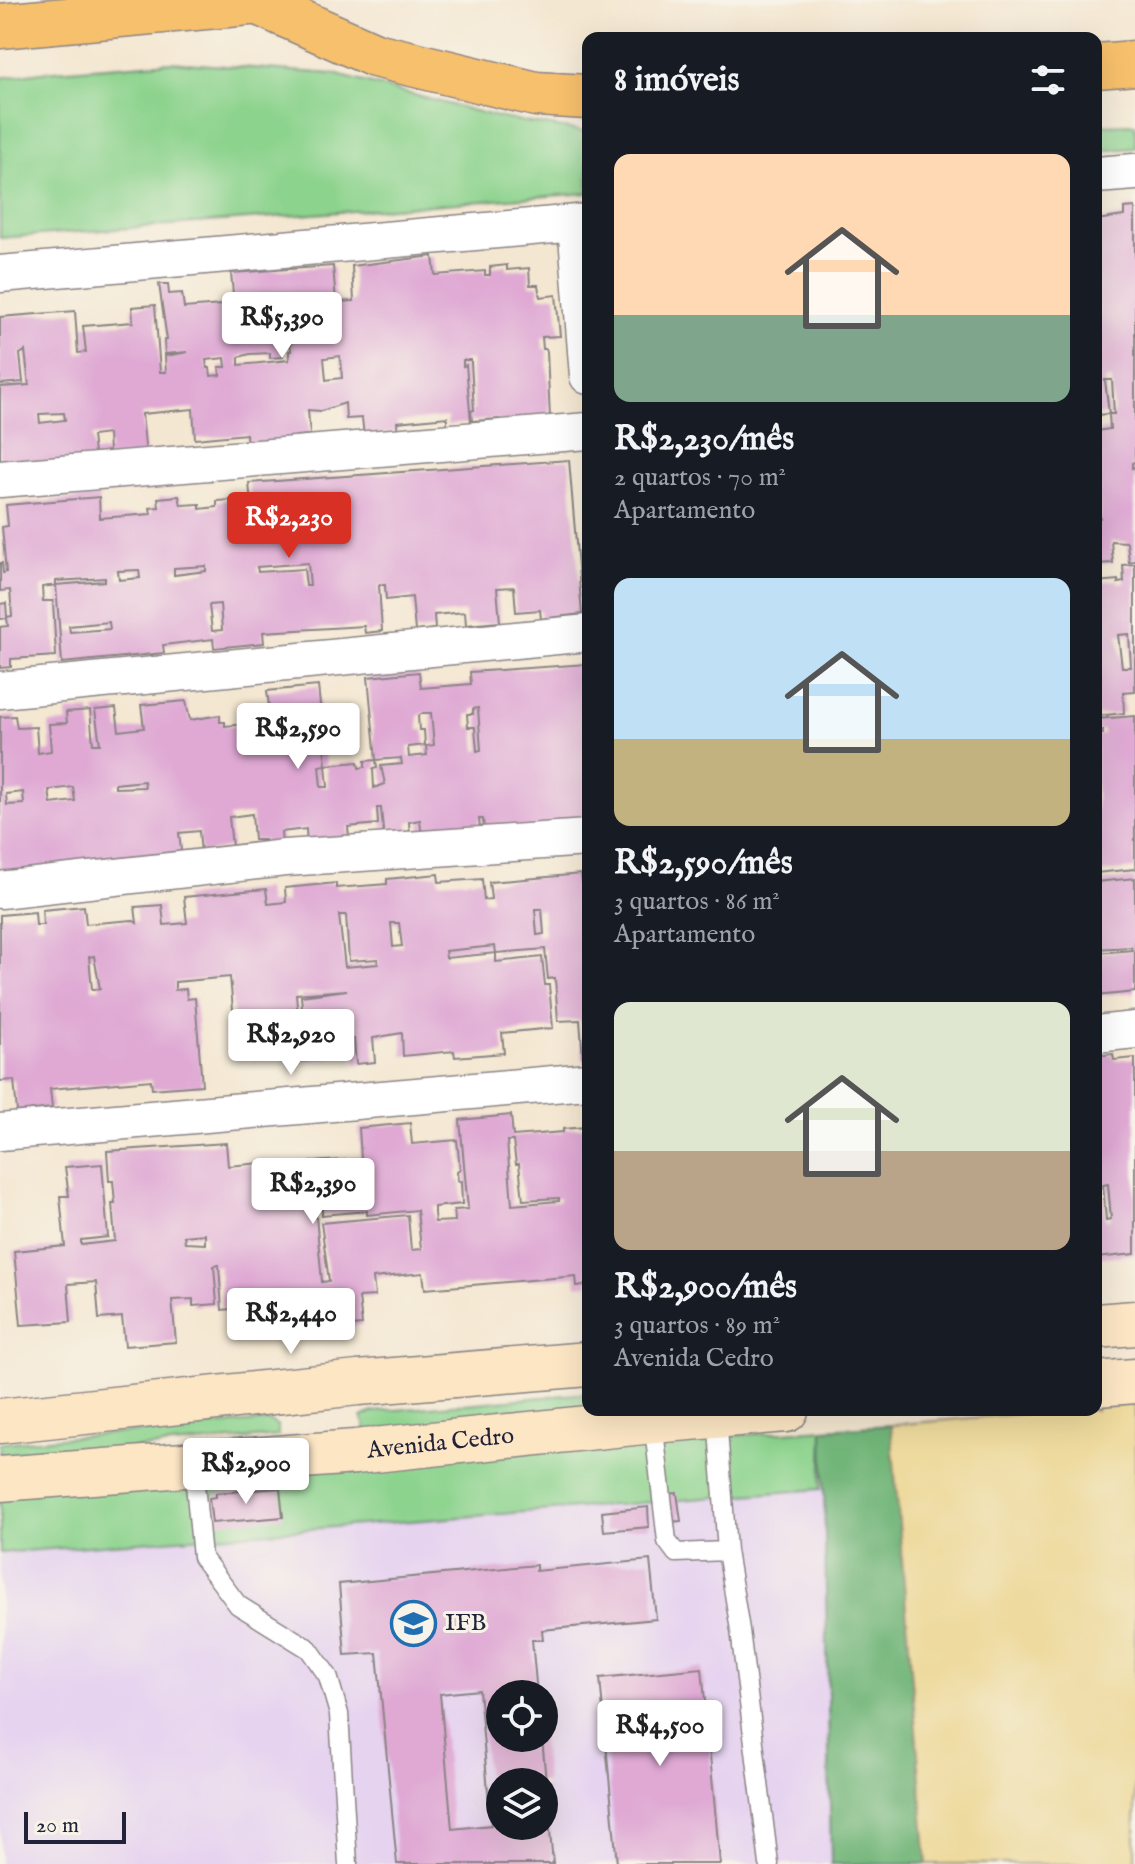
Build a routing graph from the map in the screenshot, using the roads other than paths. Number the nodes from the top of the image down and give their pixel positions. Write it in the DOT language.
graph roads {
  1 [pos="269,1"];
  2 [pos="94,19"];
  3 [pos="0,26"];
  4 [pos="0,55"];
  5 [pos="1135,63"];
  6 [pos="1102,66"];
  7 [pos="582,97"];
  8 [pos="1135,172"];
  9 [pos="1102,175"];
  10 [pos="582,222"];
  11 [pos="0,274"];
  12 [pos="582,431"];
  13 [pos="0,479"];
  14 [pos="582,634"];
  15 [pos="0,690"];
  16 [pos="582,838"];
  17 [pos="0,890"];
  18 [pos="1135,1030"];
  19 [pos="1102,1033"];
  20 [pos="582,1082"];
  21 [pos="0,1132"];
  22 [pos="1135,1323"];
  23 [pos="1102,1326"];
  24 [pos="582,1364"];
  25 [pos="1135,1381"];
  26 [pos="358,1383"];
  27 [pos="1102,1384"];
  28 [pos="296,1390"];
  29 [pos="717,1416"];
  30 [pos="0,1421"];
  31 [pos="653,1421"];
  32 [pos="355,1452"];
  33 [pos="279,1457"];
  34 [pos="193,1463"];
  35 [pos="0,1479"];
  36 [pos="727,1551"];
  37 [pos="348,1864"];
  38 [pos="769,1864"];
  1 -- 2 [label="highway"];
  1 -- 7 [label="highway"];
  2 -- 3 [label="highway"];
  2 -- 4 [label="highway"];
  5 -- 6 [label="highway"];
  8 -- 9 [label="street"];
  10 -- 11 [label="street"];
  12 -- 13 [label="street"];
  14 -- 15 [label="street"];
  16 -- 17 [label="street"];
  18 -- 19 [label="street"];
  20 -- 21 [label="street"];
  22 -- 23 [label="street"];
  24 -- 26 [label="street"];
  25 -- 27 [label="street"];
  26 -- 28 [label="street"];
  26 -- 32 [label="street"];
  28 -- 30 [label="street"];
  28 -- 33 [label="street"];
  29 -- 31 [label="street, Avenida Cedro"];
  29 -- 36 [label="lane"];
  31 -- 32 [label="street, Avenida Cedro"];
  31 -- 36 [label="lane"];
  32 -- 33 [label="street, Avenida Cedro"];
  33 -- 34 [label="street, Avenida Cedro"];
  34 -- 35 [label="street, Avenida Cedro"];
  34 -- 37 [label="lane"];
  36 -- 38 [label="lane"];
}
